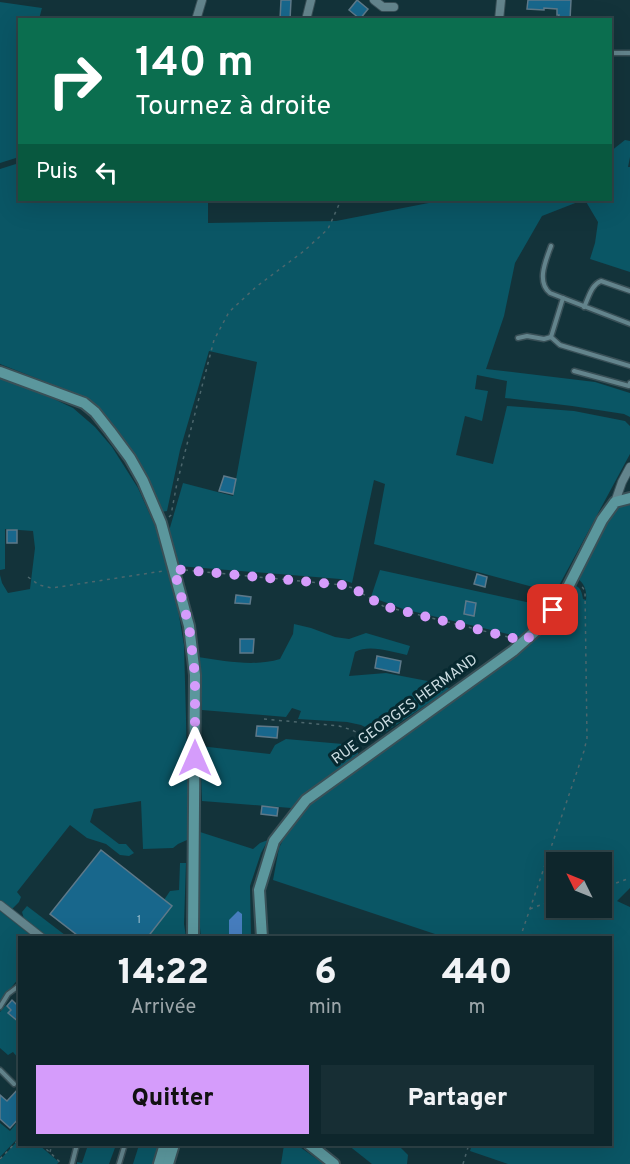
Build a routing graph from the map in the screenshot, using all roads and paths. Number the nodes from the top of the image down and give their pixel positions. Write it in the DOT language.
graph roads {
  1 [pos="202,0"];
  2 [pos="311,0"];
  3 [pos="374,0"];
  4 [pos="501,0"];
  5 [pos="394,7"];
  6 [pos="197,18"];
  7 [pos="306,18"];
  8 [pos="499,18"];
  9 [pos="612,53"];
  10 [pos="630,53"];
  11 [pos="341,201"];
  12 [pos="551,246"];
  13 [pos="630,291"];
  14 [pos="563,298"];
  15 [pos="584,307"];
  16 [pos="630,324"];
  17 [pos="551,337"];
  18 [pos="518,338"];
  19 [pos="630,366"];
  20 [pos="574,371"];
  21 [pos="0,372"];
  22 [pos="630,383"];
  23 [pos="630,467"];
  24 [pos="630,498"];
  25 [pos="615,502"];
  26 [pos="161,523"];
  27 [pos="174,569"];
  28 [pos="28,576"];
  29 [pos="573,578"];
  30 [pos="525,641"];
  31 [pos="264,720"];
  32 [pos="386,742"];
  33 [pos="630,878"];
  34 [pos="612,884"];
  35 [pos="546,903"];
  36 [pos="0,905"];
  37 [pos="530,909"];
  38 [pos="39,936"];
  39 [pos="193,936"];
  40 [pos="262,936"];
  41 [pos="521,936"];
  42 [pos="18,986"];
  43 [pos="0,1007"];
  44 [pos="0,1070"];
  45 [pos="14,1084"];
  46 [pos="18,1140"];
  47 [pos="43,1146"];
  48 [pos="52,1146"];
  49 [pos="76,1146"];
  50 [pos="124,1146"];
  51 [pos="164,1146"];
  52 [pos="173,1146"];
  53 [pos="312,1146"];
  54 [pos="468,1146"];
  55 [pos="50,1152"];
  56 [pos="0,1159"];
  57 [pos="62,1164"];
  58 [pos="72,1164"];
  59 [pos="118,1164"];
  60 [pos="159,1164"];
  61 [pos="168,1164"];
  62 [pos="334,1164"];
  63 [pos="463,1164"];
  1 -- 6 [label="street"];
  2 -- 7 [label="street"];
  3 -- 5 [label="street"];
  4 -- 8 [label="street"];
  9 -- 10 [label="lane"];
  11 -- 26 [label="path"];
  12 -- 14 [label="lane"];
  13 -- 15 [label="lane"];
  14 -- 15 [label="lane"];
  14 -- 17 [label="lane"];
  15 -- 16 [label="lane"];
  17 -- 18 [label="lane"];
  17 -- 19 [label="lane"];
  20 -- 22 [label="lane"];
  21 -- 26 [label="street"];
  23 -- 25 [label="street"];
  24 -- 25 [label="street"];
  25 -- 29 [label="street, RUE GEORGES HERMAND"];
  26 -- 27 [label="street"];
  27 -- 28 [label="path"];
  27 -- 30 [label="path"];
  27 -- 39 [label="street"];
  29 -- 30 [label="street, RUE GEORGES HERMAND"];
  29 -- 37 [label="path"];
  30 -- 32 [label="street, RUE GEORGES HERMAND"];
  31 -- 32 [label="path"];
  32 -- 40 [label="street, RUE GEORGES HERMAND"];
  33 -- 34 [label="path"];
  35 -- 37 [label="path"];
  36 -- 38 [label="street"];
  37 -- 41 [label="path"];
  42 -- 43 [label="lane"];
  44 -- 45 [label="lane"];
  46 -- 56 [label="path"];
  47 -- 55 [label="path"];
  48 -- 55 [label="path"];
  49 -- 58 [label="lane"];
  50 -- 59 [label="lane"];
  51 -- 60 [label="street"];
  52 -- 61 [label="street"];
  53 -- 62 [label="street"];
  54 -- 63 [label="path"];
  55 -- 57 [label="path"];
}
